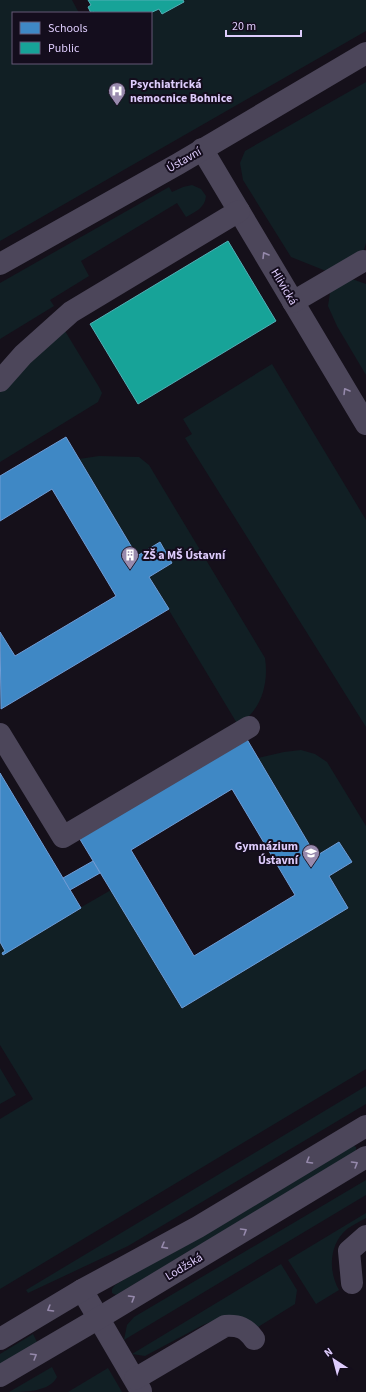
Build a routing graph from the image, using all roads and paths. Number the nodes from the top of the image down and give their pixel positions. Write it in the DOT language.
graph roads {
  1 [pos="366,53"];
  2 [pos="202,150"];
  3 [pos="239,211"];
  4 [pos="362,261"];
  5 [pos="0,264"];
  6 [pos="293,302"];
  7 [pos="0,380"];
  8 [pos="366,424"];
  9 [pos="249,727"];
  10 [pos="0,734"];
  11 [pos="366,1126"];
  12 [pos="366,1157"];
  13 [pos="366,1236"];
  14 [pos="352,1283"];
  15 [pos="82,1290"];
  16 [pos="99,1318"];
  17 [pos="0,1339"];
  18 [pos="254,1339"];
  19 [pos="0,1376"];
  20 [pos="138,1385"];
  1 -- 2 [label="street, Ústavní"];
  2 -- 3 [label="street, Hlivická"];
  2 -- 5 [label="street, Ústavní"];
  6 -- 3 [label="street, Hlivická, one-way"];
  3 -- 7 [label="street"];
  4 -- 6 [label="street"];
  8 -- 6 [label="street, Hlivická, one-way"];
  9 -- 10 [label="street"];
  11 -- 15 [label="street, one-way"];
  16 -- 12 [label="street, Lodžská, one-way"];
  13 -- 14 [label="street"];
  15 -- 16 [label="street"];
  15 -- 17 [label="street, one-way"];
  19 -- 16 [label="street, Lodžská, one-way"];
  16 -- 20 [label="street"];
  18 -- 20 [label="street"];
}
